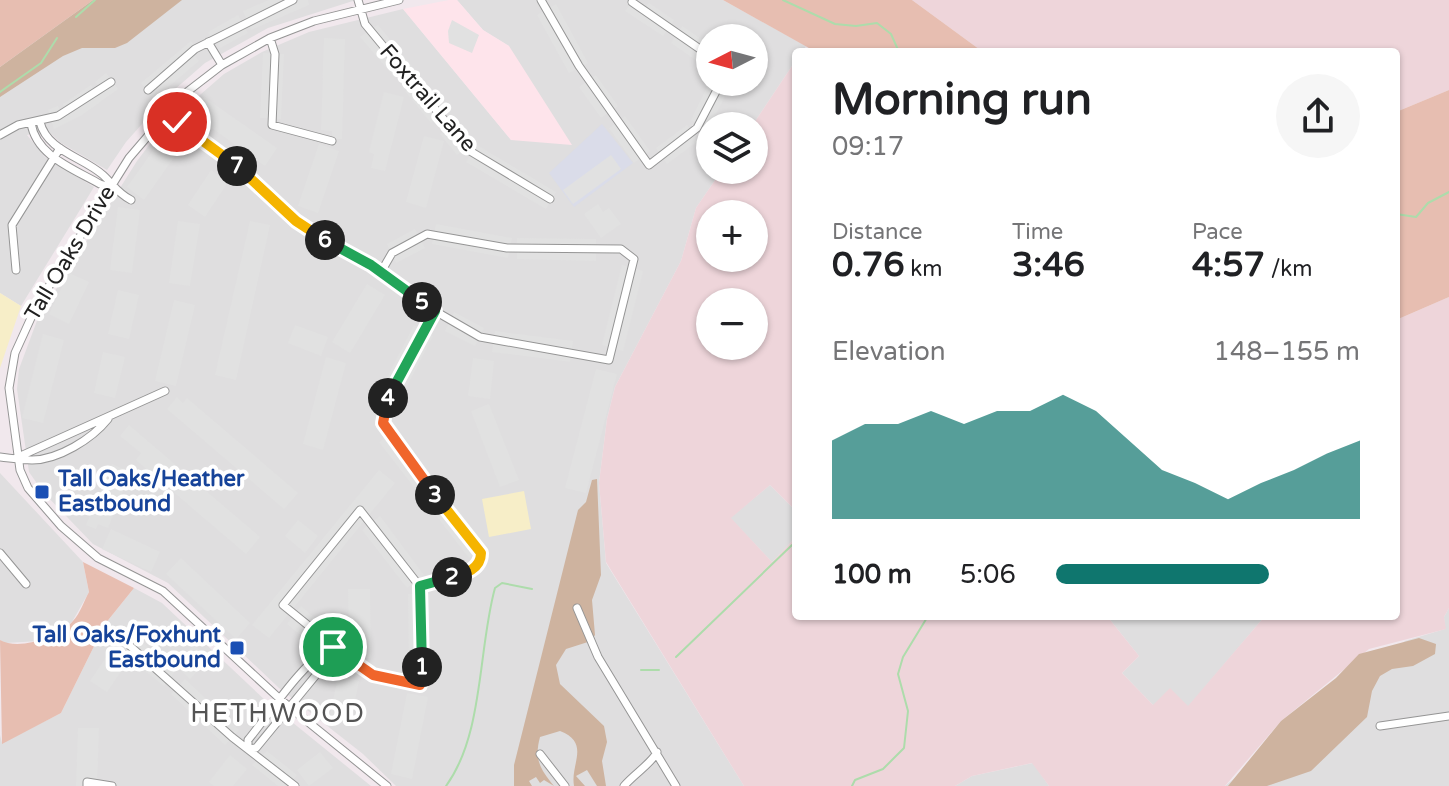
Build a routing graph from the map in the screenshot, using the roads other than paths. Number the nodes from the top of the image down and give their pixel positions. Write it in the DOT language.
graph roads {
  1 [pos="293,0"];
  2 [pos="358,0"];
  3 [pos="399,0"];
  4 [pos="541,0"];
  5 [pos="632,2"];
  6 [pos="359,9"];
  7 [pos="270,38"];
  8 [pos="208,42"];
  9 [pos="696,46"];
  10 [pos="222,65"];
  11 [pos="111,82"];
  12 [pos="148,90"];
  13 [pos="714,96"];
  14 [pos="165,114"];
  15 [pos="35,122"];
  16 [pos="0,135"];
  17 [pos="332,141"];
  18 [pos="60,148"];
  19 [pos="54,156"];
  20 [pos="110,187"];
  21 [pos="550,199"];
  22 [pos="131,200"];
  23 [pos="16,270"];
  24 [pos="381,272"];
  25 [pos="435,311"];
  26 [pos="165,391"];
  27 [pos="0,457"];
  28 [pos="16,458"];
  29 [pos="0,553"];
  30 [pos="26,584"];
  31 [pos="420,586"];
  32 [pos="577,608"];
  33 [pos="120,637"];
  34 [pos="333,647"];
  35 [pos="281,700"];
  36 [pos="289,708"];
  37 [pos="1449,716"];
  38 [pos="1380,726"];
  39 [pos="248,749"];
  40 [pos="657,752"];
  41 [pos="540,754"];
  42 [pos="87,786"];
  43 [pos="112,786"];
  44 [pos="295,786"];
  45 [pos="387,786"];
  46 [pos="565,786"];
  47 [pos="624,786"];
  48 [pos="676,786"];
  1 -- 8 [label="street"];
  2 -- 6 [label="street"];
  3 -- 6 [label="street, Tall Oaks Drive"];
  4 -- 13 [label="street"];
  5 -- 9 [label="street"];
  6 -- 7 [label="street, Tall Oaks Drive"];
  6 -- 21 [label="street, Foxtrail Lane"];
  7 -- 10 [label="street, Tall Oaks Drive"];
  7 -- 17 [label="street"];
  8 -- 10 [label="street"];
  8 -- 12 [label="street"];
  10 -- 14 [label="street, Tall Oaks Drive"];
  11 -- 15 [label="street"];
  14 -- 20 [label="street, Tall Oaks Drive"];
  14 -- 24 [label="street"];
  15 -- 16 [label="street"];
  15 -- 18 [label="street"];
  15 -- 19 [label="street"];
  18 -- 19 [label="street"];
  18 -- 20 [label="street"];
  19 -- 20 [label="street"];
  19 -- 23 [label="street"];
  20 -- 22 [label="street"];
  20 -- 28 [label="street, Tall Oaks Drive"];
  24 -- 25 [label="street"];
  24 -- 25 [label="street"];
  25 -- 31 [label="street"];
  26 -- 28 [label="street"];
  27 -- 28 [label="street"];
  28 -- 35 [label="street, Tall Oaks Drive"];
  29 -- 30 [label="street"];
  31 -- 34 [label="street"];
  31 -- 34 [label="street"];
  32 -- 40 [label="street"];
  33 -- 39 [label="street"];
  34 -- 35 [label="street"];
  34 -- 36 [label="street"];
  35 -- 36 [label="street, Tall Oaks Drive"];
  35 -- 39 [label="street"];
  36 -- 39 [label="street"];
  36 -- 45 [label="street, Tall Oaks Drive"];
  37 -- 38 [label="street"];
  39 -- 44 [label="street"];
  40 -- 47 [label="street"];
  40 -- 48 [label="street"];
  41 -- 46 [label="street"];
  42 -- 43 [label="street"];
}
